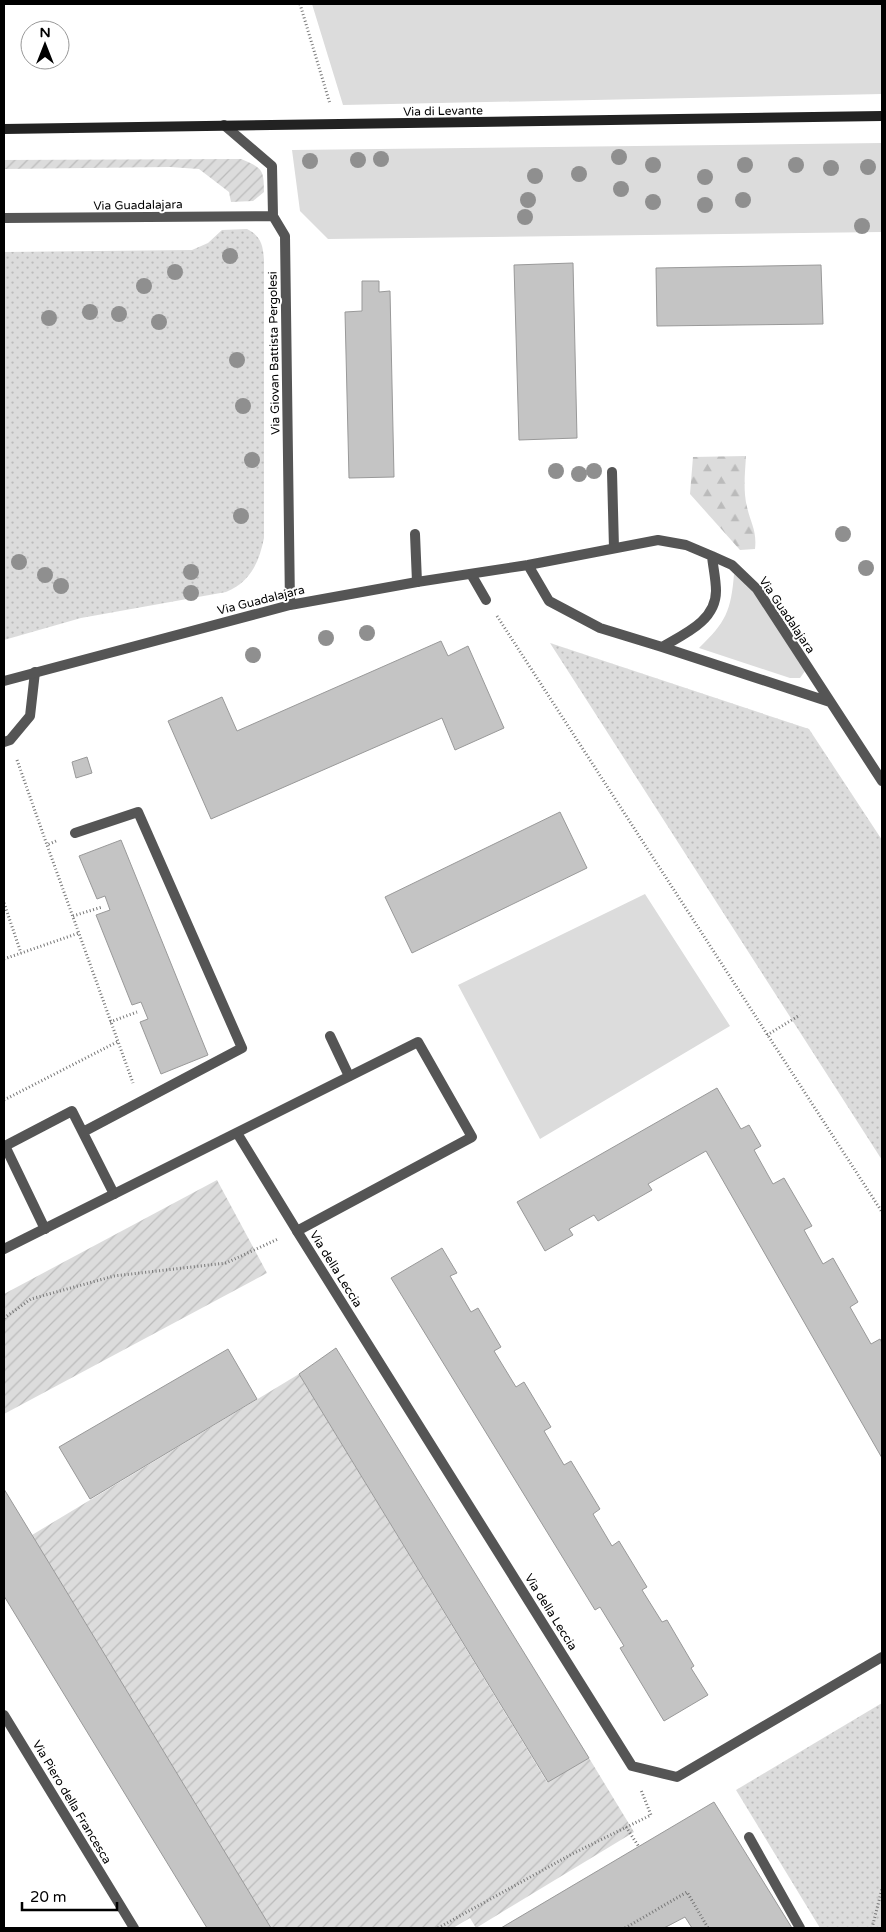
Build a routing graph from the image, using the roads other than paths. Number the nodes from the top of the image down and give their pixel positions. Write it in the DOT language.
graph roads {
  1 [pos="882,116"];
  2 [pos="224,125"];
  3 [pos="4,129"];
  4 [pos="273,216"];
  5 [pos="4,218"];
  6 [pos="612,472"];
  7 [pos="415,534"];
  8 [pos="614,548"];
  9 [pos="712,556"];
  10 [pos="528,565"];
  11 [pos="471,574"];
  12 [pos="417,582"];
  13 [pos="486,600"];
  14 [pos="290,605"];
  15 [pos="662,647"];
  16 [pos="35,672"];
  17 [pos="4,681"];
  18 [pos="830,702"];
  19 [pos="7,741"];
  20 [pos="882,781"];
  21 [pos="75,833"];
  22 [pos="330,1036"];
  23 [pos="349,1076"];
  24 [pos="83,1132"];
  25 [pos="237,1132"];
  26 [pos="114,1194"];
  27 [pos="45,1229"];
  28 [pos="297,1231"];
  29 [pos="4,1249"];
  30 [pos="882,1657"];
  31 [pos="4,1715"];
  32 [pos="749,1837"];
  33 [pos="134,1928"];
  34 [pos="800,1928"];
  1 -- 2 [label="main road, Via di Levante"];
  2 -- 3 [label="main road, Via di Levante"];
  2 -- 4 [label="street, Via Giovan Battista Pergolesi"];
  4 -- 5 [label="street, Via Guadalajara"];
  4 -- 14 [label="street, Via Giovan Battista Pergolesi"];
  6 -- 8 [label="street"];
  7 -- 12 [label="street"];
  8 -- 9 [label="street, Via Guadalajara"];
  8 -- 10 [label="street, Via Guadalajara"];
  9 -- 15 [label="street"];
  9 -- 18 [label="street, Via Guadalajara"];
  10 -- 11 [label="street, Via Guadalajara"];
  10 -- 15 [label="street"];
  11 -- 12 [label="street, Via Guadalajara"];
  11 -- 13 [label="street"];
  12 -- 14 [label="street, Via Guadalajara"];
  14 -- 16 [label="street, Via Guadalajara"];
  15 -- 18 [label="street"];
  16 -- 17 [label="street, Via Guadalajara"];
  16 -- 19 [label="street"];
  18 -- 20 [label="street, Via Guadalajara"];
  21 -- 24 [label="street"];
  22 -- 23 [label="street"];
  23 -- 25 [label="street, Via della Leccia"];
  23 -- 28 [label="street, Via della Leccia"];
  24 -- 26 [label="street"];
  24 -- 27 [label="street"];
  25 -- 26 [label="street, Via della Leccia"];
  25 -- 28 [label="street, Via della Leccia"];
  26 -- 27 [label="street, Via della Leccia"];
  27 -- 29 [label="street, Via della Leccia"];
  28 -- 30 [label="street, Via della Leccia"];
  31 -- 33 [label="street, Via Piero della Francesca"];
  32 -- 34 [label="street"];
}
